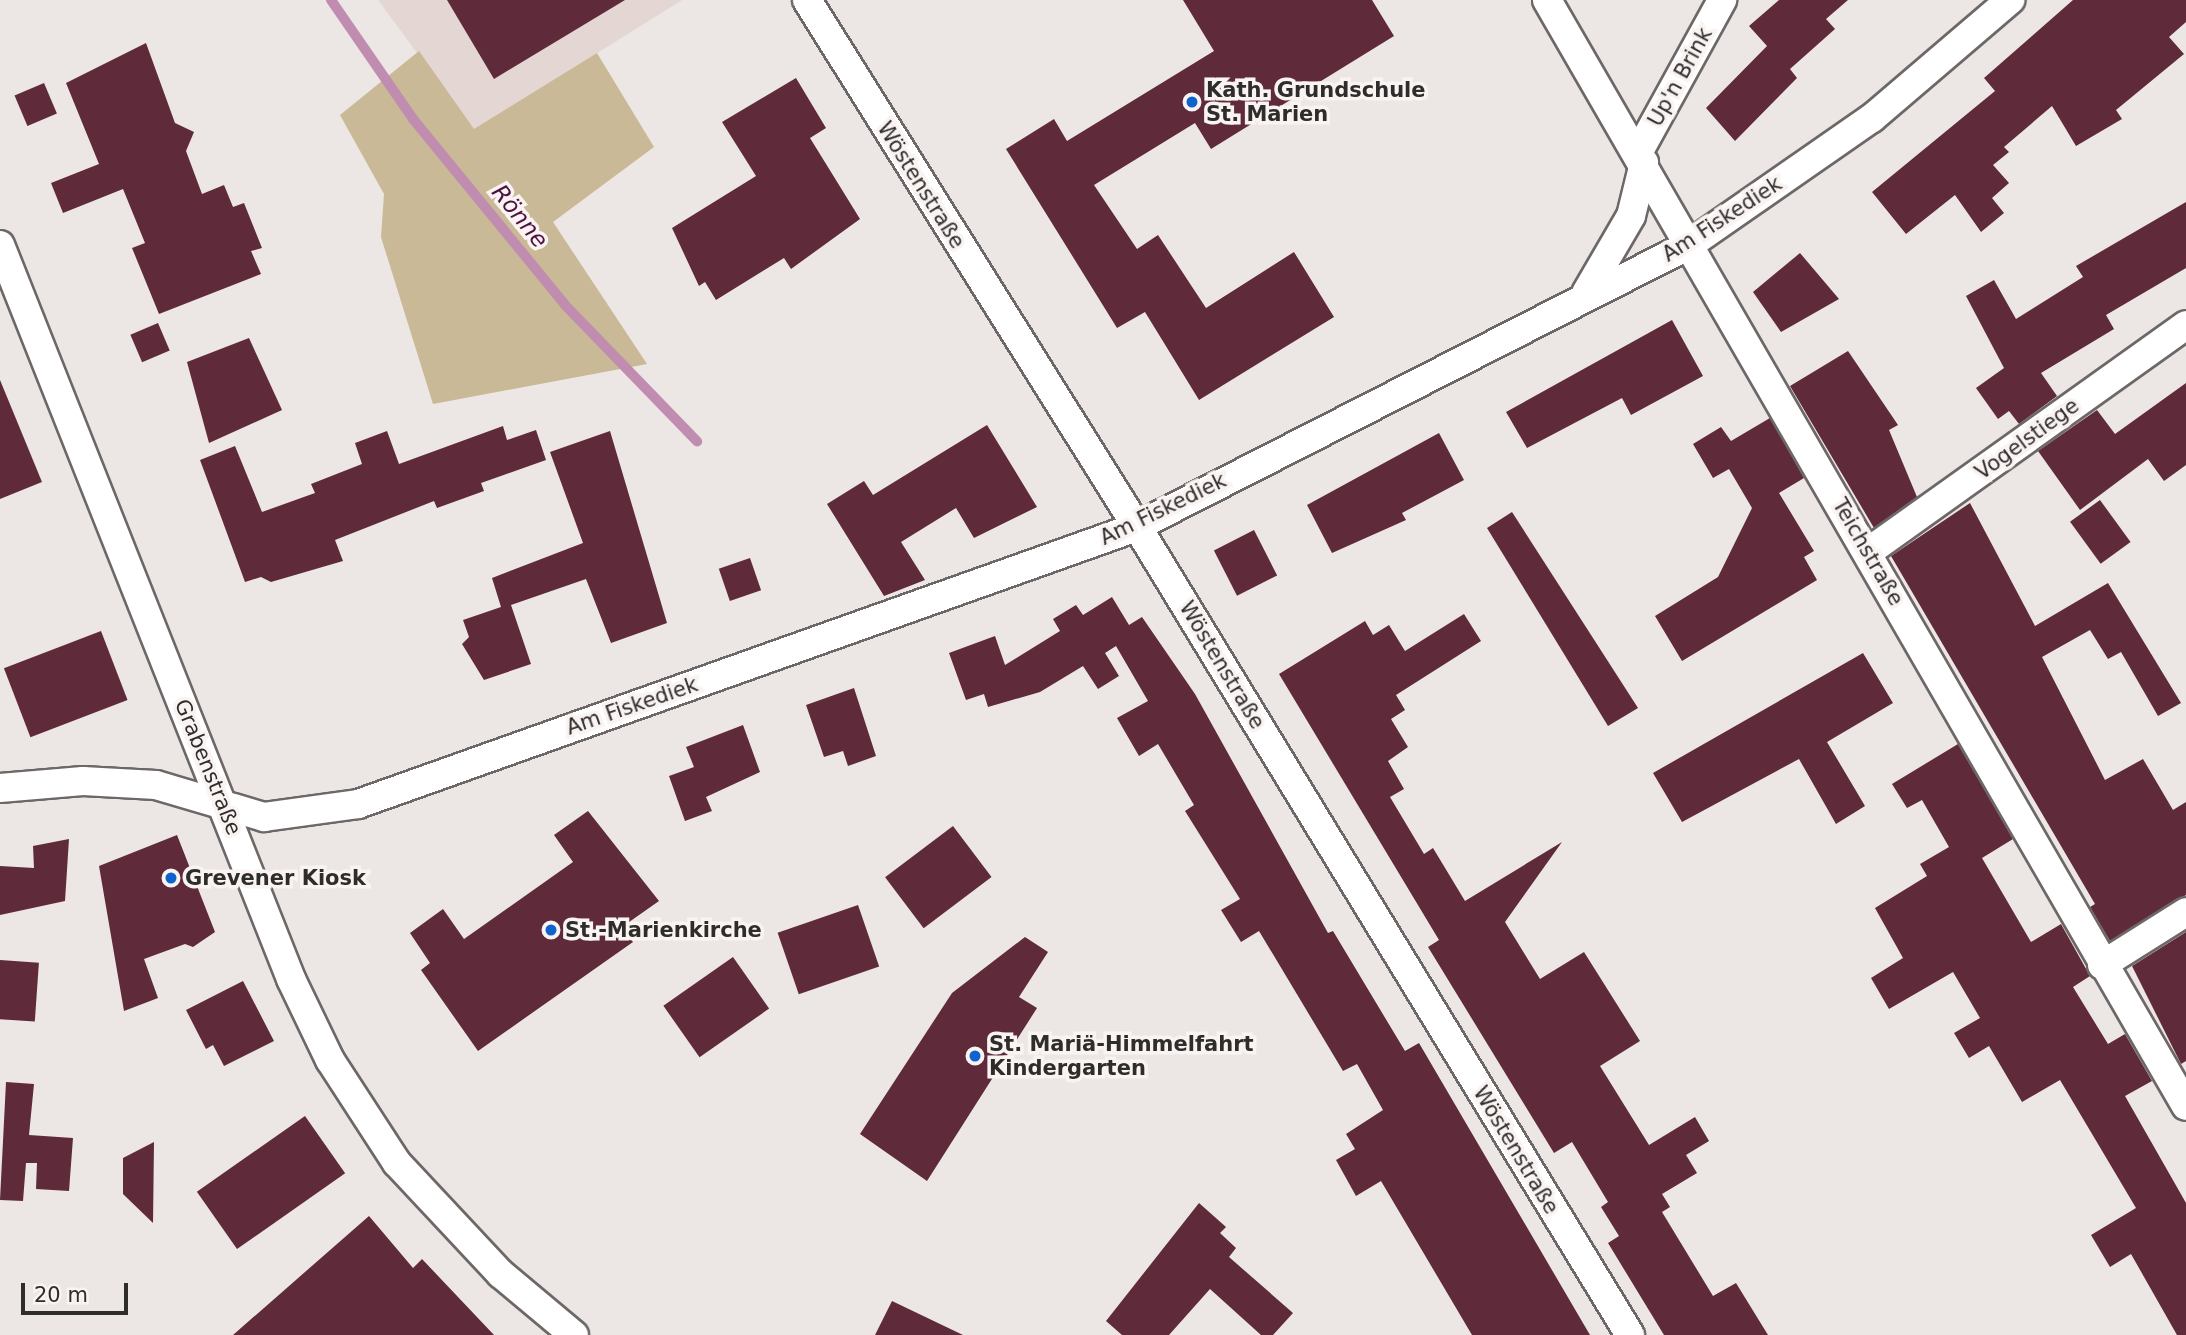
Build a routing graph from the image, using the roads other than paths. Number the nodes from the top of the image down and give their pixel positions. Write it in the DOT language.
graph roads {
  1 [pos="807,0"];
  2 [pos="1547,0"];
  3 [pos="1722,0"];
  4 [pos="2010,0"];
  5 [pos="1641,158"];
  6 [pos="0,245"];
  7 [pos="1689,245"];
  8 [pos="1582,298"];
  9 [pos="2186,325"];
  10 [pos="1134,528"];
  11 [pos="1868,552"];
  12 [pos="0,788"];
  13 [pos="226,808"];
  14 [pos="2186,912"];
  15 [pos="2102,965"];
  16 [pos="2186,1106"];
  17 [pos="574,1335"];
  18 [pos="1630,1335"];
  1 -- 10 [label="street, Wöstenstraße"];
  2 -- 5 [label="street, Teichstraße"];
  3 -- 5 [label="street, Up'n Brink"];
  4 -- 7 [label="street, Am Fiskediek"];
  5 -- 7 [label="street, Teichstraße"];
  5 -- 8 [label="street, Up'n Brink"];
  6 -- 13 [label="street, Grabenstraße"];
  7 -- 8 [label="street, Am Fiskediek"];
  7 -- 11 [label="street, Teichstraße"];
  8 -- 10 [label="street, Am Fiskediek"];
  9 -- 11 [label="street, Vogelstiege"];
  10 -- 13 [label="street, Am Fiskediek"];
  10 -- 18 [label="street, Wöstenstraße"];
  11 -- 15 [label="street, Teichstraße"];
  12 -- 13 [label="street, Am Fiskediek"];
  13 -- 17 [label="street, Grabenstraße"];
  14 -- 15 [label="street"];
  15 -- 16 [label="street, Teichstraße"];
}
